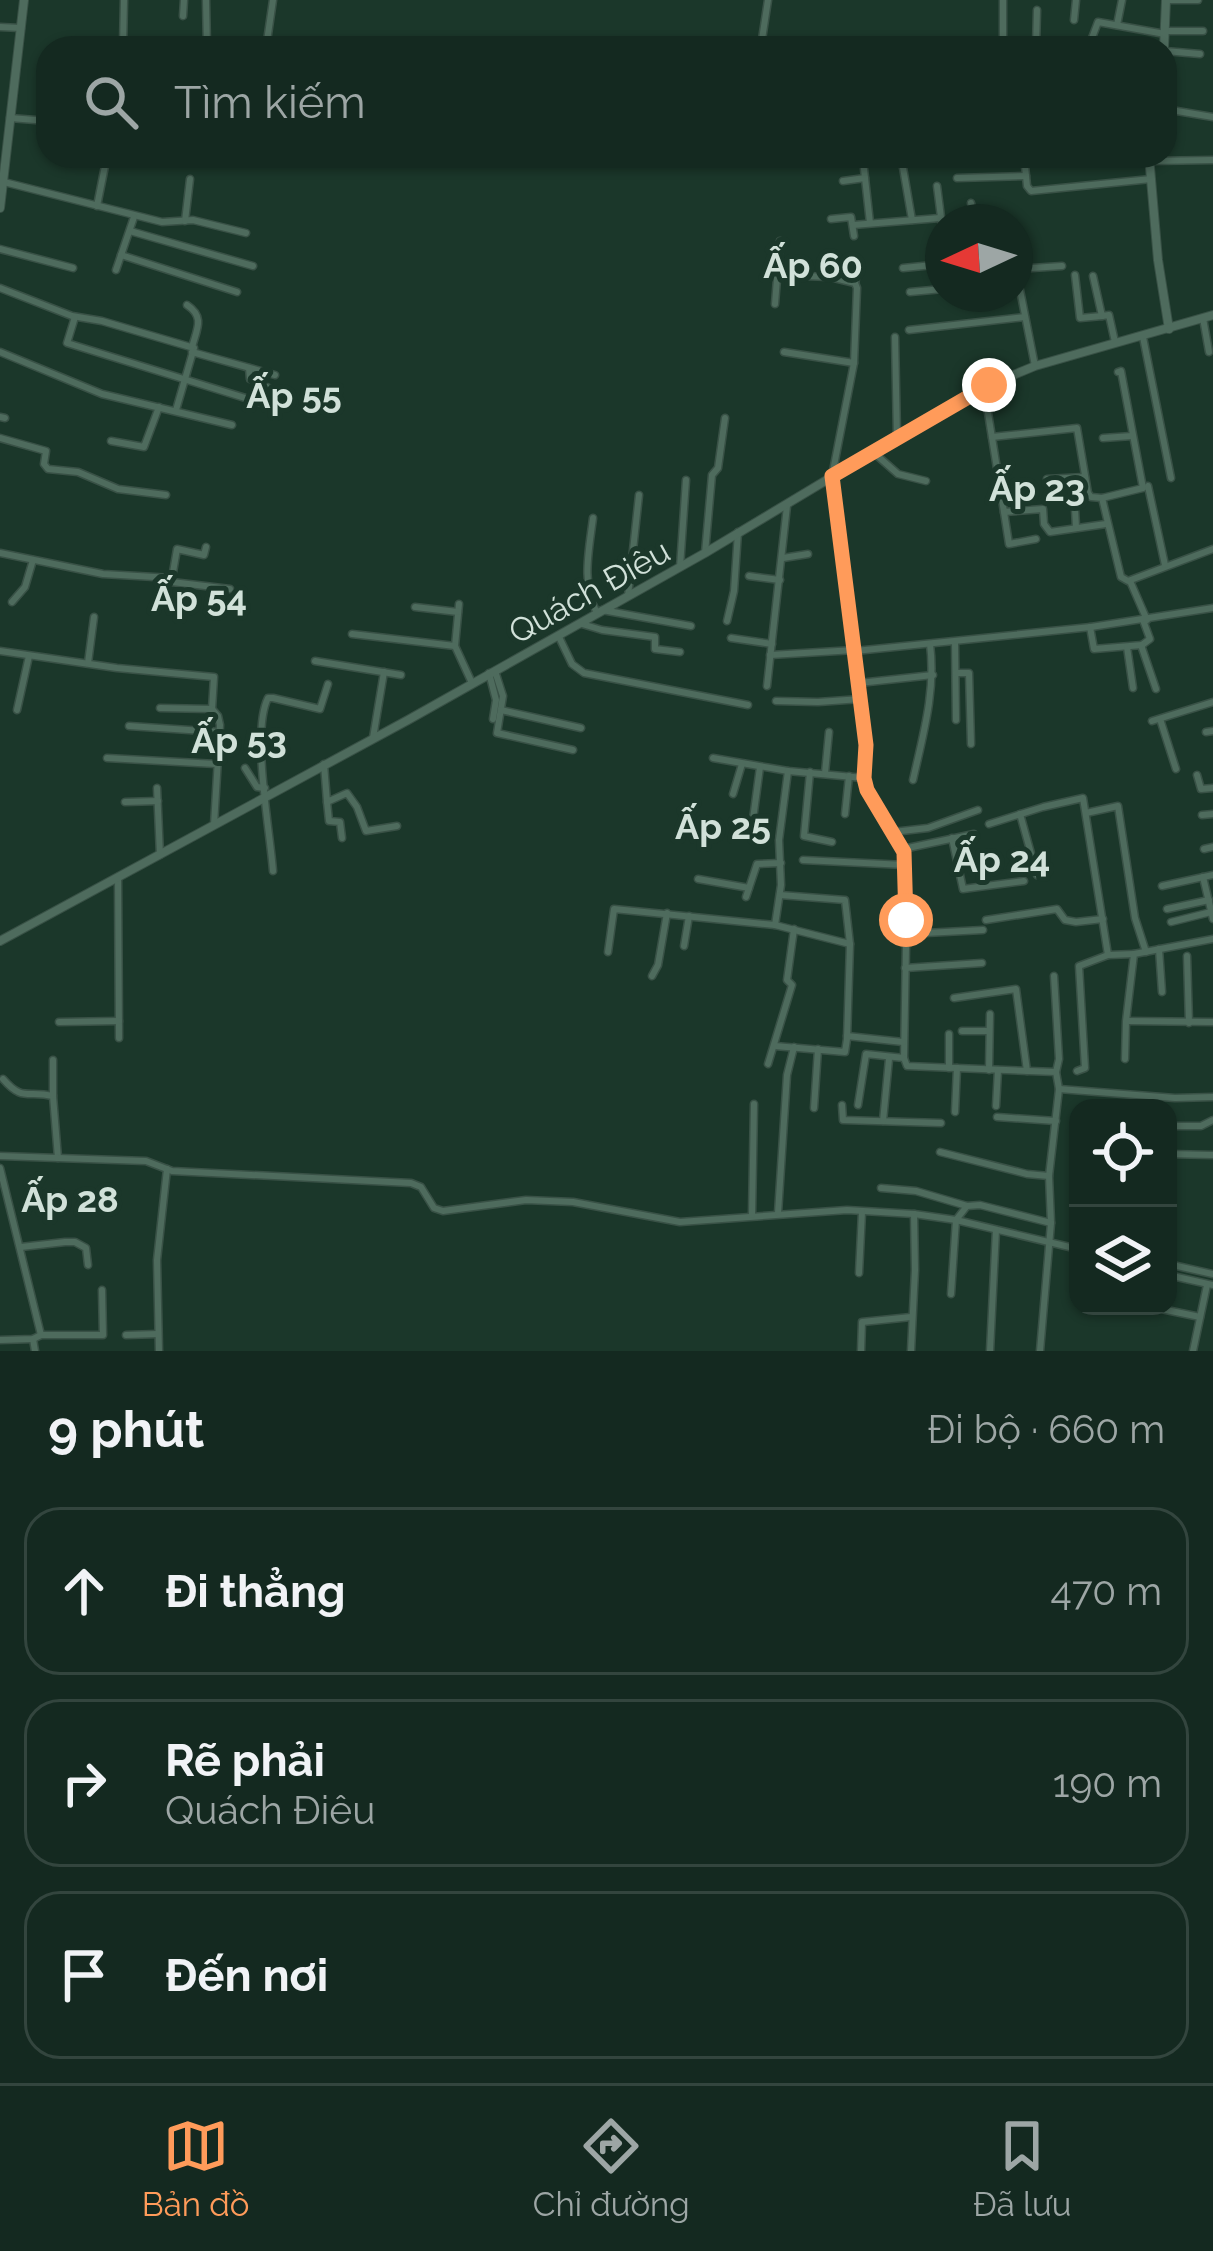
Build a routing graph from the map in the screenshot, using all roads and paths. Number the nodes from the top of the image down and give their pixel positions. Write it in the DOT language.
graph roads {
  1 [pos="24,0"];
  2 [pos="124,0"];
  3 [pos="184,0"];
  4 [pos="206,0"];
  5 [pos="273,0"];
  6 [pos="768,0"];
  7 [pos="1003,0"];
  8 [pos="1076,0"];
  9 [pos="1122,0"];
  10 [pos="1166,0"];
  11 [pos="1198,1"];
  12 [pos="1037,10"];
  13 [pos="183,16"];
  14 [pos="1074,20"];
  15 [pos="1117,26"];
  16 [pos="0,27"];
  17 [pos="21,28"];
  18 [pos="1203,32"];
  19 [pos="1165,33"];
  20 [pos="122,36"];
  21 [pos="207,36"];
  22 [pos="268,36"];
  23 [pos="762,36"];
  24 [pos="1004,36"];
  25 [pos="1036,36"];
  26 [pos="1092,36"];
  27 [pos="1165,36"];
  28 [pos="1177,51"];
  29 [pos="1200,54"];
  30 [pos="1177,111"];
  31 [pos="1213,117"];
  32 [pos="10,118"];
  33 [pos="36,120"];
  34 [pos="1177,159"];
  35 [pos="1213,160"];
  36 [pos="105,168"];
  37 [pos="904,168"];
  38 [pos="1025,168"];
  39 [pos="1150,168"];
  40 [pos="1026,176"];
  41 [pos="958,178"];
  42 [pos="190,179"];
  43 [pos="1151,179"];
  44 [pos="843,181"];
  45 [pos="4,182"];
  46 [pos="937,186"];
  47 [pos="939,204"];
  48 [pos="97,206"];
  49 [pos="0,208"];
  50 [pos="134,215"];
  51 [pos="831,219"];
  52 [pos="925,219"];
  53 [pos="912,220"];
  54 [pos="185,221"];
  55 [pos="870,223"];
  56 [pos="853,225"];
  57 [pos="130,231"];
  58 [pos="245,232"];
  59 [pos="854,236"];
  60 [pos="780,242"];
  61 [pos="0,249"];
  62 [pos="121,255"];
  63 [pos="860,264"];
  64 [pos="253,266"];
  65 [pos="925,266"];
  66 [pos="1062,266"];
  67 [pos="73,268"];
  68 [pos="903,268"];
  69 [pos="1033,268"];
  70 [pos="116,270"];
  71 [pos="779,275"];
  72 [pos="1075,275"];
  73 [pos="1093,276"];
  74 [pos="855,283"];
  75 [pos="0,287"];
  76 [pos="925,291"];
  77 [pos="237,292"];
  78 [pos="910,292"];
  79 [pos="776,304"];
  80 [pos="187,305"];
  81 [pos="1024,312"];
  82 [pos="1102,316"];
  83 [pos="1208,316"];
  84 [pos="75,317"];
  85 [pos="1025,317"];
  86 [pos="1169,329"];
  87 [pos="909,330"];
  88 [pos="1143,337"];
  89 [pos="895,338"];
  90 [pos="1116,345"];
  91 [pos="192,350"];
  92 [pos="0,352"];
  93 [pos="784,352"];
  94 [pos="1209,352"];
  95 [pos="854,363"];
  96 [pos="1035,366"];
  97 [pos="249,368"];
  98 [pos="1118,372"];
  99 [pos="274,375"];
  100 [pos="184,380"];
  101 [pos="984,388"];
  102 [pos="273,390"];
  103 [pos="268,405"];
  104 [pos="159,407"];
  105 [pos="176,410"];
  106 [pos="725,418"];
  107 [pos="232,425"];
  108 [pos="1132,436"];
  109 [pos="897,437"];
  110 [pos="992,437"];
  111 [pos="1102,438"];
  112 [pos="0,439"];
  113 [pos="111,442"];
  114 [pos="873,452"];
  115 [pos="832,476"];
  116 [pos="1085,476"];
  117 [pos="1171,478"];
  118 [pos="1047,479"];
  119 [pos="686,480"];
  120 [pos="926,481"];
  121 [pos="1148,486"];
  122 [pos="166,495"];
  123 [pos="639,495"];
  124 [pos="1102,499"];
  125 [pos="787,502"];
  126 [pos="1075,509"];
  127 [pos="1004,512"];
  128 [pos="593,518"];
  129 [pos="1106,524"];
  130 [pos="1076,527"];
  131 [pos="738,532"];
  132 [pos="1036,539"];
  133 [pos="206,547"];
  134 [pos="1213,549"];
  135 [pos="0,553"];
  136 [pos="705,553"];
  137 [pos="808,554"];
  138 [pos="783,558"];
  139 [pos="33,560"];
  140 [pos="680,567"];
  141 [pos="1165,567"];
  142 [pos="749,576"];
  143 [pos="172,578"];
  144 [pos="780,580"];
  145 [pos="1130,580"];
  146 [pos="230,589"];
  147 [pos="628,596"];
  148 [pos="12,602"];
  149 [pos="415,607"];
  150 [pos="1213,608"];
  151 [pos="599,612"];
  152 [pos="94,617"];
  153 [pos="1145,620"];
  154 [pos="727,622"];
  155 [pos="578,623"];
  156 [pos="691,626"];
  157 [pos="1090,627"];
  158 [pos="352,634"];
  159 [pos="558,634"];
  160 [pos="730,638"];
  161 [pos="956,642"];
  162 [pos="772,644"];
  163 [pos="930,644"];
  164 [pos="1142,645"];
  165 [pos="455,646"];
  166 [pos="1127,647"];
  167 [pos="855,650"];
  168 [pos="0,651"];
  169 [pos="680,652"];
  170 [pos="770,655"];
  171 [pos="29,656"];
  172 [pos="315,661"];
  173 [pos="88,663"];
  174 [pos="384,672"];
  175 [pos="492,672"];
  176 [pos="956,673"];
  177 [pos="401,675"];
  178 [pos="933,675"];
  179 [pos="859,682"];
  180 [pos="472,683"];
  181 [pos="328,684"];
  182 [pos="767,686"];
  183 [pos="1133,688"];
  184 [pos="1156,689"];
  185 [pos="861,699"];
  186 [pos="776,701"];
  187 [pos="1213,703"];
  188 [pos="748,705"];
  189 [pos="160,708"];
  190 [pos="212,709"];
  191 [pos="16,710"];
  192 [pos="501,710"];
  193 [pos="493,719"];
  194 [pos="956,720"];
  195 [pos="129,726"];
  196 [pos="580,728"];
  197 [pos="219,732"];
  198 [pos="829,732"];
  199 [pos="373,738"];
  200 [pos="971,744"];
  201 [pos="574,750"];
  202 [pos="107,758"];
  203 [pos="712,758"];
  204 [pos="216,764"];
  205 [pos="324,764"];
  206 [pos="742,764"];
  207 [pos="760,766"];
  208 [pos="245,768"];
  209 [pos="1176,769"];
  210 [pos="788,771"];
  211 [pos="810,772"];
  212 [pos="825,773"];
  213 [pos="849,776"];
  214 [pos="1197,776"];
  215 [pos="864,778"];
  216 [pos="913,780"];
  217 [pos="157,788"];
  218 [pos="1213,788"];
  219 [pos="265,792"];
  220 [pos="733,794"];
  221 [pos="158,801"];
  222 [pos="125,802"];
  223 [pos="327,802"];
  224 [pos="978,810"];
  225 [pos="1086,813"];
  226 [pos="845,814"];
  227 [pos="1020,814"];
  228 [pos="1213,814"];
  229 [pos="1202,815"];
  230 [pos="989,824"];
  231 [pos="214,825"];
  232 [pos="397,826"];
  233 [pos="893,832"];
  234 [pos="974,833"];
  235 [pos="751,834"];
  236 [pos="342,838"];
  237 [pos="952,838"];
  238 [pos="832,842"];
  239 [pos="903,849"];
  240 [pos="160,855"];
  241 [pos="803,860"];
  242 [pos="781,863"];
  243 [pos="905,865"];
  244 [pos="273,872"];
  245 [pos="1036,874"];
  246 [pos="1213,875"];
  247 [pos="118,877"];
  248 [pos="1203,877"];
  249 [pos="698,879"];
  250 [pos="1024,880"];
  251 [pos="1162,886"];
  252 [pos="779,896"];
  253 [pos="1209,900"];
  254 [pos="1167,909"];
  255 [pos="667,913"];
  256 [pos="1212,915"];
  257 [pos="688,916"];
  258 [pos="1103,919"];
  259 [pos="986,920"];
  260 [pos="1171,922"];
  261 [pos="776,925"];
  262 [pos="794,929"];
  263 [pos="983,930"];
  264 [pos="906,934"];
  265 [pos="1213,939"];
  266 [pos="0,941"];
  267 [pos="850,944"];
  268 [pos="684,946"];
  269 [pos="1159,949"];
  270 [pos="608,952"];
  271 [pos="1146,952"];
  272 [pos="1134,954"];
  273 [pos="1108,955"];
  274 [pos="1186,956"];
  275 [pos="982,963"];
  276 [pos="905,968"];
  277 [pos="652,976"];
  278 [pos="1054,976"];
  279 [pos="1162,992"];
  280 [pos="953,998"];
  281 [pos="990,1014"];
  282 [pos="119,1021"];
  283 [pos="1126,1021"];
  284 [pos="58,1022"];
  285 [pos="1213,1022"];
  286 [pos="1190,1023"];
  287 [pos="962,1031"];
  288 [pos="989,1031"];
  289 [pos="949,1034"];
  290 [pos="848,1036"];
  291 [pos="119,1038"];
  292 [pos="904,1042"];
  293 [pos="775,1046"];
  294 [pos="794,1047"];
  295 [pos="818,1049"];
  296 [pos="889,1058"];
  297 [pos="904,1058"];
  298 [pos="52,1060"];
  299 [pos="1125,1060"];
  300 [pos="768,1064"];
  301 [pos="953,1068"];
  302 [pos="993,1070"];
  303 [pos="1027,1071"];
  304 [pos="1077,1071"];
  305 [pos="1056,1072"];
  306 [pos="3,1078"];
  307 [pos="1059,1089"];
  308 [pos="1119,1092"];
  309 [pos="52,1096"];
  310 [pos="1213,1097"];
  311 [pos="1118,1099"];
  312 [pos="754,1104"];
  313 [pos="842,1105"];
  314 [pos="858,1106"];
  315 [pos="996,1106"];
  316 [pos="814,1108"];
  317 [pos="955,1112"];
  318 [pos="997,1117"];
  319 [pos="1213,1120"];
  320 [pos="883,1121"];
  321 [pos="1056,1121"];
  322 [pos="941,1123"];
  323 [pos="1177,1126"];
  324 [pos="940,1152"];
  325 [pos="1177,1154"];
  326 [pos="1213,1155"];
  327 [pos="0,1156"];
  328 [pos="58,1158"];
  329 [pos="0,1168"];
  330 [pos="167,1169"];
  331 [pos="1049,1176"];
  332 [pos="2,1180"];
  333 [pos="881,1187"];
  334 [pos="967,1205"];
  335 [pos="862,1212"];
  336 [pos="778,1213"];
  337 [pos="914,1214"];
  338 [pos="752,1215"];
  339 [pos="956,1220"];
  340 [pos="1051,1223"];
  341 [pos="996,1230"];
  342 [pos="1048,1243"];
  343 [pos="21,1247"];
  344 [pos="1069,1247"];
  345 [pos="88,1265"];
  346 [pos="1177,1266"];
  347 [pos="859,1273"];
  348 [pos="1213,1274"];
  349 [pos="1177,1277"];
  350 [pos="1210,1285"];
  351 [pos="102,1289"];
  352 [pos="952,1294"];
  353 [pos="1177,1312"];
  354 [pos="911,1317"];
  355 [pos="1200,1317"];
  356 [pos="126,1334"];
  357 [pos="158,1334"];
  358 [pos="37,1337"];
  359 [pos="0,1340"];
  360 [pos="35,1351"];
  361 [pos="158,1351"];
  362 [pos="861,1351"];
  363 [pos="910,1351"];
  364 [pos="990,1351"];
  365 [pos="1040,1351"];
  366 [pos="1193,1351"];
  1 -- 17 [label="main road"];
  2 -- 20 [label="street"];
  3 -- 13 [label="street"];
  4 -- 21 [label="street"];
  5 -- 22 [label="street"];
  6 -- 23 [label="street"];
  7 -- 24 [label="street"];
  8 -- 14 [label="street"];
  9 -- 15 [label="street"];
  10 -- 11 [label="street"];
  10 -- 19 [label="main road"];
  12 -- 25 [label="street"];
  15 -- 19 [label="street"];
  15 -- 26 [label="street"];
  16 -- 17 [label="street"];
  17 -- 32 [label="main road"];
  18 -- 19 [label="street"];
  19 -- 27 [label="main road"];
  28 -- 29 [label="street"];
  30 -- 31 [label="street"];
  32 -- 33 [label="street"];
  32 -- 45 [label="main road"];
  34 -- 35 [label="street"];
  36 -- 48 [label="street"];
  37 -- 53 [label="street"];
  38 -- 40 [label="street"];
  39 -- 43 [label="main road"];
  40 -- 41 [label="street"];
  40 -- 43 [label="street"];
  42 -- 54 [label="street"];
  43 -- 86 [label="main road"];
  44 -- 55 [label="street"];
  45 -- 48 [label="street"];
  45 -- 49 [label="main road"];
  46 -- 47 [label="street"];
  48 -- 50 [label="street"];
  50 -- 54 [label="street"];
  50 -- 57 [label="street"];
  51 -- 56 [label="street"];
  52 -- 53 [label="street"];
  53 -- 55 [label="street"];
  54 -- 58 [label="street"];
  55 -- 56 [label="street"];
  56 -- 59 [label="street"];
  57 -- 62 [label="street"];
  57 -- 64 [label="street"];
  60 -- 71 [label="street"];
  61 -- 67 [label="street"];
  62 -- 70 [label="street"];
  62 -- 77 [label="street"];
  63 -- 74 [label="street"];
  65 -- 68 [label="street"];
  66 -- 69 [label="street"];
  71 -- 74 [label="street"];
  71 -- 79 [label="street"];
  72 -- 82 [label="street"];
  73 -- 82 [label="street"];
  74 -- 95 [label="street"];
  75 -- 84 [label="street"];
  76 -- 78 [label="street"];
  80 -- 91 [label="street"];
  81 -- 85 [label="street"];
  82 -- 90 [label="street"];
  83 -- 86 [label="main road, Quách Điêu"];
  83 -- 94 [label="street"];
  84 -- 91 [label="street"];
  84 -- 100 [label="street"];
  85 -- 87 [label="street"];
  85 -- 96 [label="street"];
  86 -- 88 [label="main road, Quách Điêu"];
  88 -- 90 [label="main road, Quách Điêu"];
  88 -- 117 [label="street"];
  89 -- 109 [label="street"];
  90 -- 96 [label="main road, Quách Điêu"];
  91 -- 97 [label="street"];
  91 -- 100 [label="street"];
  92 -- 104 [label="street"];
  93 -- 95 [label="street"];
  95 -- 115 [label="street"];
  96 -- 101 [label="main road, Quách Điêu"];
  97 -- 99 [label="street"];
  97 -- 102 [label="street"];
  98 -- 108 [label="street"];
  100 -- 103 [label="street"];
  100 -- 105 [label="street"];
  101 -- 109 [label="main road, Quách Điêu"];
  101 -- 110 [label="street"];
  104 -- 105 [label="street"];
  104 -- 113 [label="street"];
  105 -- 107 [label="street"];
  106 -- 136 [label="street"];
  108 -- 111 [label="street"];
  108 -- 124 [label="street"];
  109 -- 114 [label="main road, Quách Điêu"];
  110 -- 116 [label="street"];
  110 -- 127 [label="street"];
  112 -- 122 [label="street"];
  114 -- 115 [label="main road, Quách Điêu"];
  114 -- 120 [label="street"];
  115 -- 125 [label="main road, Quách Điêu"];
  115 -- 167 [label="street"];
  116 -- 118 [label="street"];
  116 -- 124 [label="street"];
  119 -- 140 [label="street"];
  121 -- 141 [label="street"];
  123 -- 147 [label="street"];
  124 -- 129 [label="street"];
  125 -- 131 [label="main road, Quách Điêu"];
  125 -- 138 [label="street"];
  126 -- 130 [label="street"];
  127 -- 130 [label="street"];
  127 -- 132 [label="street"];
  128 -- 151 [label="street"];
  129 -- 130 [label="street"];
  129 -- 145 [label="street"];
  131 -- 136 [label="main road, Quách Điêu"];
  131 -- 154 [label="street"];
  133 -- 143 [label="street"];
  134 -- 141 [label="street"];
  135 -- 139 [label="street"];
  136 -- 140 [label="main road, Quách Điêu"];
  137 -- 138 [label="street"];
  138 -- 144 [label="street"];
  139 -- 143 [label="street"];
  139 -- 148 [label="street"];
  140 -- 147 [label="main road, Quách Điêu"];
  141 -- 145 [label="street"];
  142 -- 144 [label="street"];
  143 -- 146 [label="street"];
  144 -- 162 [label="street"];
  145 -- 153 [label="street"];
  147 -- 151 [label="main road, Quách Điêu"];
  149 -- 165 [label="street"];
  150 -- 153 [label="street"];
  151 -- 155 [label="main road, Quách Điêu"];
  151 -- 156 [label="street"];
  152 -- 173 [label="street"];
  153 -- 157 [label="street"];
  153 -- 164 [label="street"];
  155 -- 159 [label="main road, Quách Điêu"];
  155 -- 169 [label="street"];
  157 -- 161 [label="street"];
  157 -- 166 [label="street"];
  158 -- 165 [label="street"];
  159 -- 175 [label="main road, Quách Điêu"];
  159 -- 188 [label="street"];
  160 -- 162 [label="street"];
  161 -- 163 [label="street"];
  161 -- 176 [label="street"];
  162 -- 170 [label="street"];
  163 -- 167 [label="street"];
  163 -- 178 [label="street"];
  164 -- 166 [label="street"];
  164 -- 184 [label="street"];
  165 -- 180 [label="street"];
  166 -- 183 [label="street"];
  167 -- 170 [label="street"];
  167 -- 179 [label="street"];
  168 -- 171 [label="street"];
  170 -- 182 [label="street"];
  171 -- 173 [label="street"];
  171 -- 191 [label="street"];
  172 -- 174 [label="street"];
  173 -- 190 [label="street"];
  174 -- 177 [label="street"];
  174 -- 199 [label="street"];
  175 -- 180 [label="main road, Quách Điêu"];
  175 -- 192 [label="street"];
  175 -- 193 [label="street"];
  176 -- 194 [label="street"];
  176 -- 200 [label="street"];
  178 -- 179 [label="street"];
  178 -- 216 [label="street"];
  179 -- 185 [label="street"];
  180 -- 199 [label="main road, Quách Điêu"];
  181 -- 219 [label="street"];
  185 -- 186 [label="street"];
  185 -- 215 [label="street"];
  187 -- 209 [label="street"];
  189 -- 190 [label="street"];
  190 -- 197 [label="street"];
  192 -- 196 [label="street"];
  192 -- 201 [label="street"];
  195 -- 197 [label="street"];
  197 -- 204 [label="street"];
  198 -- 212 [label="street"];
  199 -- 205 [label="main road, Quách Điêu"];
  202 -- 204 [label="street"];
  203 -- 206 [label="street"];
  204 -- 231 [label="street"];
  205 -- 219 [label="main road, Quách Điêu"];
  205 -- 223 [label="street"];
  206 -- 207 [label="street"];
  206 -- 220 [label="street"];
  207 -- 210 [label="street"];
  207 -- 235 [label="street"];
  208 -- 219 [label="street"];
  210 -- 211 [label="street"];
  210 -- 242 [label="street"];
  211 -- 212 [label="street"];
  211 -- 238 [label="street"];
  212 -- 213 [label="street"];
  213 -- 215 [label="street"];
  213 -- 226 [label="street"];
  214 -- 218 [label="street"];
  215 -- 233 [label="street"];
  217 -- 221 [label="street"];
  219 -- 231 [label="main road, Quách Điêu"];
  219 -- 244 [label="street"];
  221 -- 222 [label="street"];
  221 -- 240 [label="street"];
  223 -- 232 [label="street"];
  223 -- 236 [label="street"];
  224 -- 233 [label="street"];
  225 -- 227 [label="street"];
  225 -- 258 [label="street"];
  225 -- 271 [label="street"];
  227 -- 230 [label="street"];
  227 -- 245 [label="street"];
  228 -- 229 [label="street"];
  231 -- 240 [label="main road, Quách Điêu"];
  233 -- 239 [label="street"];
  234 -- 237 [label="street"];
  237 -- 239 [label="street"];
  237 -- 250 [label="street"];
  239 -- 243 [label="street"];
  240 -- 247 [label="main road, Quách Điêu"];
  241 -- 243 [label="street"];
  242 -- 249 [label="street"];
  242 -- 252 [label="street"];
  243 -- 264 [label="street"];
  246 -- 248 [label="street"];
  247 -- 266 [label="main road, Quách Điêu"];
  247 -- 282 [label="street"];
  248 -- 251 [label="street"];
  248 -- 253 [label="street"];
  252 -- 261 [label="street"];
  252 -- 267 [label="street"];
  253 -- 254 [label="street"];
  253 -- 256 [label="street"];
  255 -- 257 [label="street"];
  255 -- 270 [label="street"];
  255 -- 277 [label="street"];
  256 -- 260 [label="street"];
  257 -- 261 [label="street"];
  257 -- 268 [label="street"];
  258 -- 259 [label="street"];
  258 -- 273 [label="street"];
  261 -- 262 [label="street"];
  262 -- 267 [label="street"];
  262 -- 293 [label="street"];
  263 -- 264 [label="street"];
  264 -- 276 [label="street"];
  265 -- 269 [label="street"];
  267 -- 290 [label="street"];
  269 -- 271 [label="street"];
  269 -- 279 [label="street"];
  271 -- 272 [label="street"];
  272 -- 273 [label="street"];
  272 -- 283 [label="street"];
  273 -- 304 [label="street"];
  274 -- 286 [label="street"];
  275 -- 276 [label="street"];
  276 -- 292 [label="street"];
  278 -- 305 [label="street"];
  280 -- 303 [label="street"];
  281 -- 288 [label="street"];
  282 -- 284 [label="street"];
  282 -- 291 [label="street"];
  283 -- 286 [label="street"];
  283 -- 299 [label="street"];
  285 -- 286 [label="street"];
  287 -- 288 [label="street"];
  288 -- 302 [label="street"];
  289 -- 301 [label="street"];
  290 -- 292 [label="street"];
  290 -- 295 [label="street"];
  292 -- 297 [label="street"];
  293 -- 294 [label="street"];
  293 -- 300 [label="street"];
  294 -- 295 [label="street"];
  294 -- 336 [label="street"];
  295 -- 316 [label="street"];
  296 -- 297 [label="street"];
  296 -- 314 [label="street"];
  296 -- 320 [label="street"];
  297 -- 301 [label="street"];
  298 -- 309 [label="street"];
  301 -- 302 [label="street"];
  301 -- 317 [label="street"];
  302 -- 303 [label="street"];
  302 -- 315 [label="street"];
  303 -- 305 [label="street"];
  305 -- 307 [label="street"];
  306 -- 309 [label="street"];
  307 -- 308 [label="street"];
  307 -- 321 [label="street"];
  308 -- 310 [label="street"];
  308 -- 311 [label="street"];
  309 -- 328 [label="street"];
  312 -- 338 [label="street"];
  313 -- 320 [label="street"];
  318 -- 321 [label="street"];
  319 -- 323 [label="street"];
  320 -- 322 [label="street"];
  321 -- 331 [label="street"];
  324 -- 331 [label="street"];
  325 -- 326 [label="street"];
  327 -- 328 [label="street"];
  328 -- 330 [label="street"];
  329 -- 332 [label="street"];
  330 -- 338 [label="street"];
  330 -- 357 [label="street"];
  331 -- 340 [label="street"];
  332 -- 343 [label="street"];
  333 -- 334 [label="street"];
  334 -- 339 [label="street"];
  334 -- 340 [label="street"];
  335 -- 336 [label="street"];
  335 -- 337 [label="street"];
  335 -- 347 [label="street"];
  336 -- 338 [label="street"];
  337 -- 339 [label="street"];
  337 -- 354 [label="street"];
  339 -- 341 [label="street"];
  339 -- 352 [label="street"];
  340 -- 342 [label="street"];
  341 -- 342 [label="street"];
  341 -- 364 [label="street"];
  342 -- 344 [label="street"];
  342 -- 365 [label="street"];
  343 -- 345 [label="street"];
  343 -- 358 [label="street"];
  346 -- 348 [label="street"];
  349 -- 350 [label="street"];
  350 -- 355 [label="street"];
  351 -- 358 [label="street"];
  353 -- 355 [label="street"];
  354 -- 362 [label="street"];
  354 -- 363 [label="street"];
  355 -- 366 [label="street"];
  356 -- 357 [label="street"];
  357 -- 361 [label="street"];
  358 -- 359 [label="street"];
  358 -- 360 [label="street"];
}
